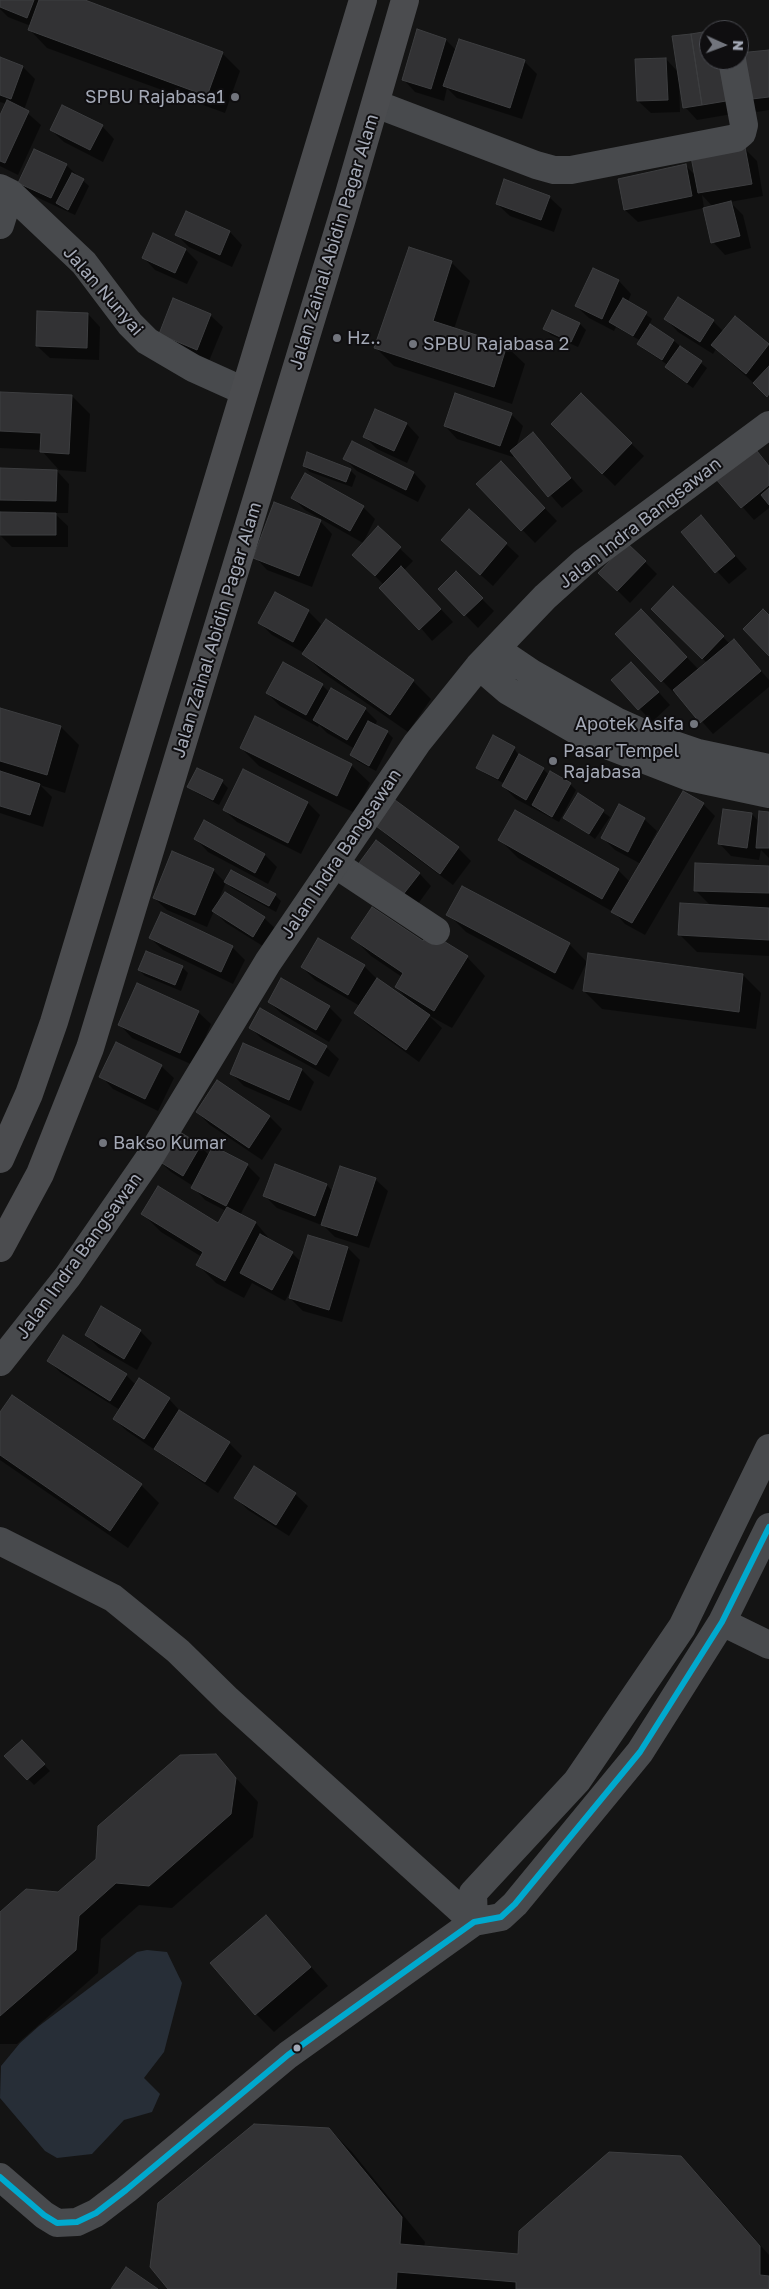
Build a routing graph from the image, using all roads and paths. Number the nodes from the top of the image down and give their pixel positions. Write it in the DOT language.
graph roads {
  1 [pos="363,0"];
  2 [pos="405,0"];
  3 [pos="734,70"];
  4 [pos="376,104"];
  5 [pos="5,190"];
  6 [pos="0,225"];
  7 [pos="244,391"];
  8 [pos="769,425"];
  9 [pos="487,658"];
  10 [pos="769,768"];
  11 [pos="769,794"];
  12 [pos="335,864"];
  13 [pos="436,931"];
  14 [pos="0,1159"];
  15 [pos="0,1248"];
  16 [pos="0,1362"];
  17 [pos="769,1448"];
  18 [pos="769,1527"];
  19 [pos="0,1541"];
  20 [pos="722,1622"];
  21 [pos="769,1645"];
  22 [pos="474,1922"];
  23 [pos="0,2177"];
  1 -- 7 [label="highway"];
  2 -- 4 [label="highway, Jalan Zainal Abidin Pagar Alam"];
  3 -- 4 [label="street"];
  4 -- 15 [label="highway, Jalan Zainal Abidin Pagar Alam"];
  5 -- 6 [label="street"];
  5 -- 7 [label="street, Jalan Nunyai"];
  7 -- 14 [label="highway"];
  8 -- 9 [label="street, Jalan Indra Bangsawan"];
  9 -- 10 [label="street"];
  9 -- 11 [label="street"];
  9 -- 12 [label="street, Jalan Indra Bangsawan"];
  12 -- 13 [label="street"];
  12 -- 16 [label="street, Jalan Indra Bangsawan"];
  17 -- 22 [label="street"];
  18 -- 20 [label="street"];
  19 -- 22 [label="street"];
  20 -- 21 [label="street"];
  20 -- 22 [label="street"];
  22 -- 23 [label="street"];
}
